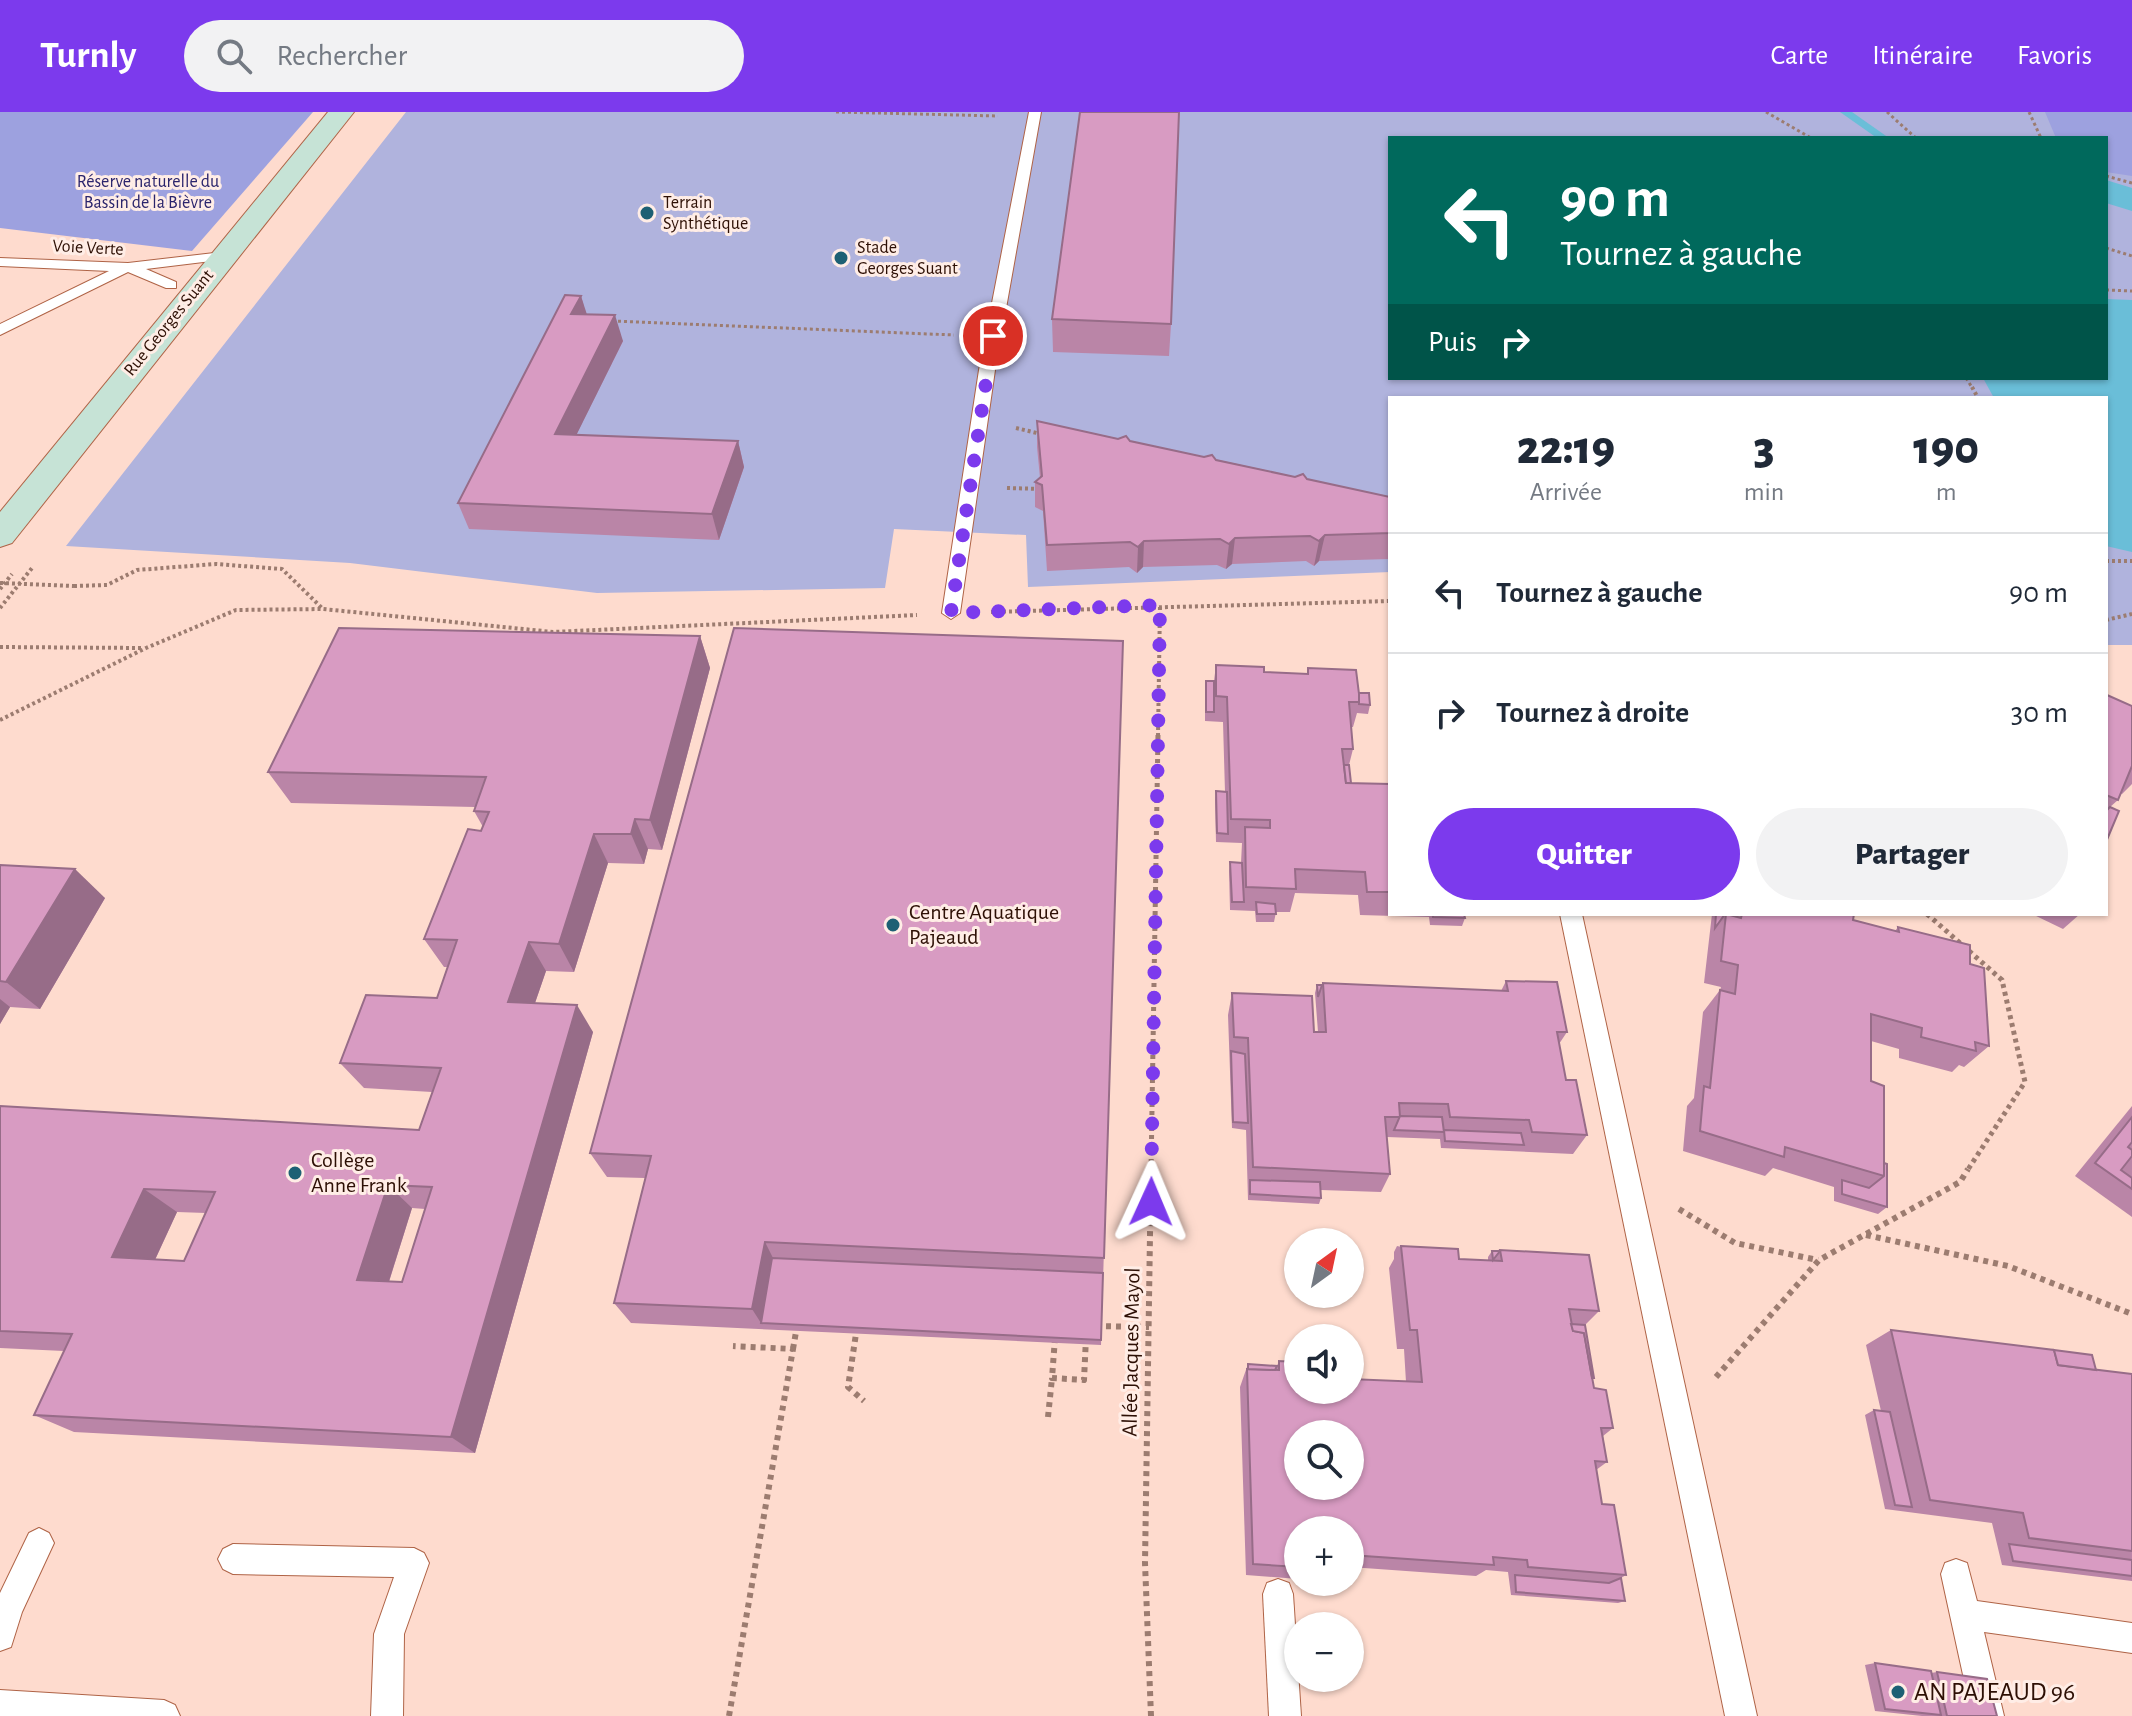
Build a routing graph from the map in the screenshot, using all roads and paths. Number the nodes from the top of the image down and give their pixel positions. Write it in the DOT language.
graph roads {
  1 [pos="341,112"];
  2 [pos="836,112"];
  3 [pos="1766,112"];
  4 [pos="1887,112"];
  5 [pos="2029,112"];
  6 [pos="1035,113"];
  7 [pos="1808,136"];
  8 [pos="1914,136"];
  9 [pos="2040,136"];
  10 [pos="2108,177"];
  11 [pos="2132,183"];
  12 [pos="2108,249"];
  13 [pos="223,256"];
  14 [pos="2132,256"];
  15 [pos="0,262"];
  16 [pos="128,267"];
  17 [pos="171,285"];
  18 [pos="2108,290"];
  19 [pos="2132,291"];
  20 [pos="612,321"];
  21 [pos="0,330"];
  22 [pos="993,336"];
  23 [pos="980,419"];
  24 [pos="1042,434"];
  25 [pos="0,535"];
  26 [pos="2108,561"];
  27 [pos="2132,561"];
  28 [pos="0,583"];
  29 [pos="1388,601"];
  30 [pos="1160,605"];
  31 [pos="323,609"];
  32 [pos="951,613"];
  33 [pos="2132,614"];
  34 [pos="2108,620"];
  35 [pos="0,647"];
  36 [pos="146,648"];
  37 [pos="0,720"];
  38 [pos="1571,916"];
  39 [pos="1929,916"];
  40 [pos="1628,1179"];
  41 [pos="1865,1235"];
  42 [pos="1819,1260"];
  43 [pos="799,1314"];
  44 [pos="2132,1314"];
  45 [pos="859,1318"];
  46 [pos="1149,1327"];
  47 [pos="1055,1329"];
  48 [pos="733,1346"];
  49 [pos="793,1349"];
  50 [pos="1052,1378"];
  51 [pos="864,1401"];
  52 [pos="1048,1417"];
  53 [pos="1678,1419"];
  54 [pos="39,1543"];
  55 [pos="233,1559"];
  56 [pos="1956,1574"];
  57 [pos="1278,1594"];
  58 [pos="1965,1614"];
  59 [pos="0,1636"];
  60 [pos="2132,1638"];
  61 [pos="0,1706"];
  62 [pos="164,1716"];
  63 [pos="387,1716"];
  64 [pos="729,1716"];
  65 [pos="1151,1716"];
  66 [pos="1285,1716"];
  67 [pos="1741,1716"];
  68 [pos="1988,1716"];
  1 -- 13 [label="main road, Rue Georges Suant"];
  2 -- 6 [label="path"];
  3 -- 7 [label="path"];
  4 -- 8 [label="path"];
  5 -- 9 [label="path"];
  6 -- 22 [label="lane"];
  10 -- 11 [label="path"];
  12 -- 14 [label="path"];
  13 -- 16 [label="lane"];
  13 -- 25 [label="main road, Rue Georges Suant"];
  15 -- 16 [label="lane, Voie Verte"];
  16 -- 17 [label="lane, Voie Verte"];
  16 -- 21 [label="lane"];
  18 -- 19 [label="path"];
  20 -- 22 [label="path"];
  22 -- 23 [label="lane"];
  23 -- 24 [label="path"];
  23 -- 32 [label="lane"];
  26 -- 27 [label="path"];
  28 -- 31 [label="path, bridge"];
  29 -- 30 [label="path"];
  30 -- 32 [label="path"];
  30 -- 46 [label="path, Allée Jacques Mayol"];
  31 -- 32 [label="path"];
  31 -- 36 [label="path"];
  33 -- 34 [label="path"];
  35 -- 36 [label="path"];
  36 -- 37 [label="path"];
  38 -- 40 [label="lane"];
  39 -- 41 [label="path"];
  40 -- 42 [label="path"];
  40 -- 53 [label="lane"];
  41 -- 42 [label="path"];
  41 -- 44 [label="path"];
  42 -- 53 [label="path"];
  43 -- 49 [label="path"];
  45 -- 51 [label="path"];
  46 -- 50 [label="path"];
  46 -- 65 [label="path, Allée Jacques Mayol"];
  47 -- 50 [label="path"];
  48 -- 49 [label="path"];
  49 -- 64 [label="path"];
  50 -- 52 [label="path"];
  53 -- 67 [label="lane"];
  54 -- 59 [label="lane"];
  55 -- 63 [label="lane"];
  56 -- 58 [label="lane"];
  57 -- 66 [label="lane"];
  58 -- 60 [label="lane"];
  58 -- 68 [label="lane"];
  61 -- 62 [label="lane"];
}
